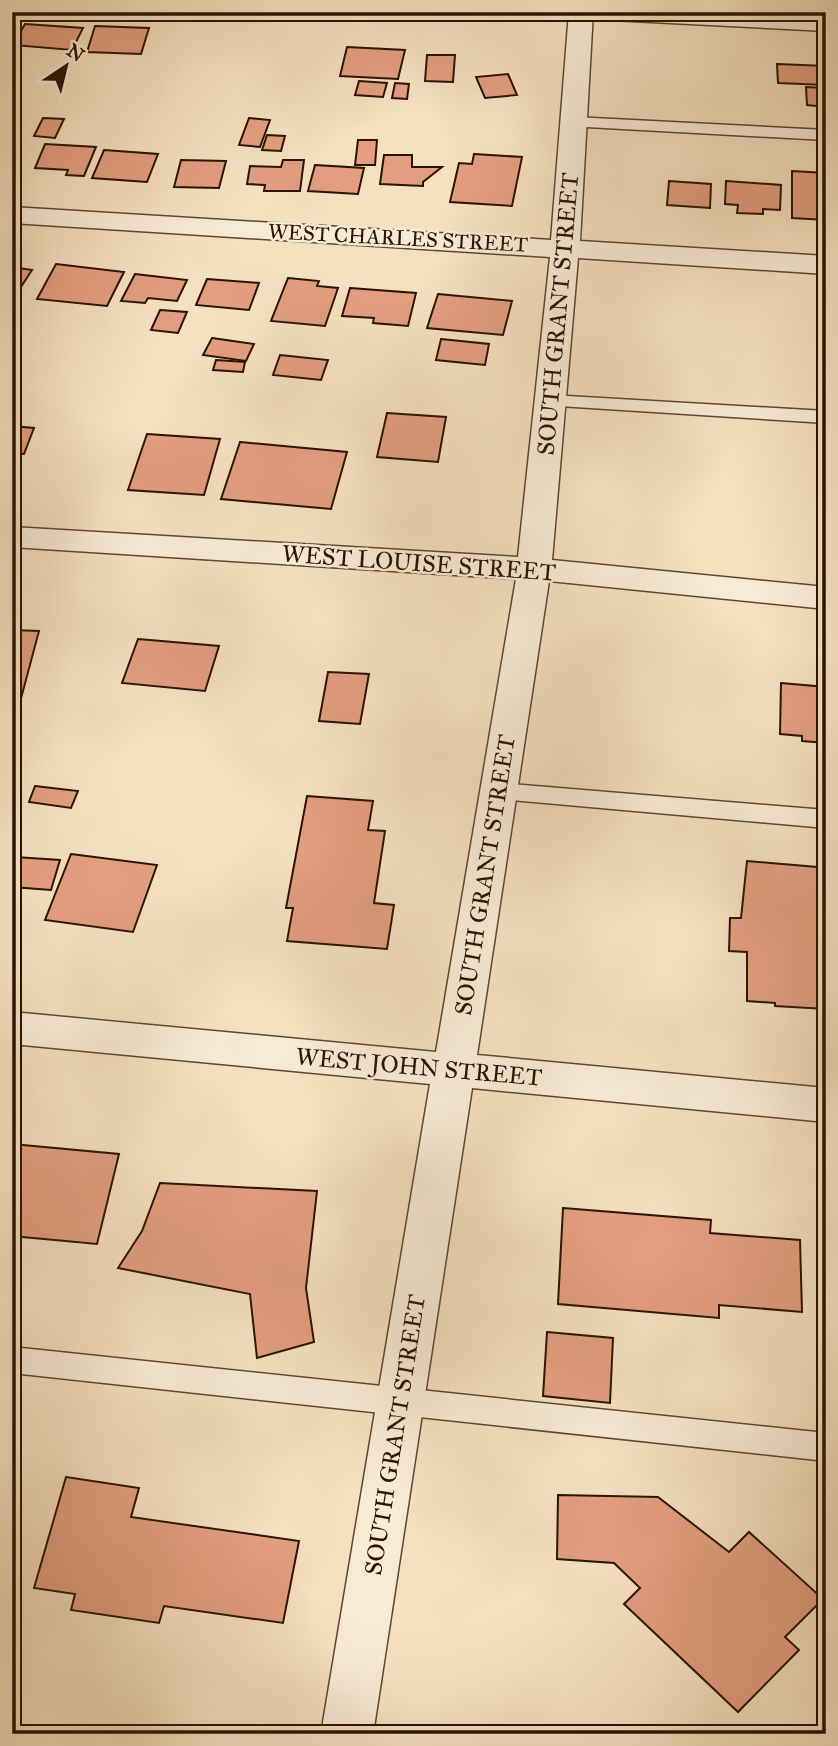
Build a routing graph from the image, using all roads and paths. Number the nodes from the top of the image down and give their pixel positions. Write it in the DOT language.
graph roads {
  1 [pos="581,12"];
  2 [pos="591,12"];
  3 [pos="826,24"];
  4 [pos="574,121"];
  5 [pos="826,135"];
  6 [pos="12,215"];
  7 [pos="565,249"];
  8 [pos="826,265"];
  9 [pos="550,401"];
  10 [pos="826,417"];
  11 [pos="12,537"];
  12 [pos="534,569"];
  13 [pos="826,598"];
  14 [pos="499,790"];
  15 [pos="826,819"];
  16 [pos="12,1028"];
  17 [pos="453,1070"];
  18 [pos="826,1105"];
  19 [pos="12,1360"];
  20 [pos="400,1402"];
  21 [pos="826,1447"];
  22 [pos="347,1734"];
  1 -- 4 [label="street, SOUTH GRANT STREET"];
  2 -- 3 [label="street"];
  4 -- 5 [label="lane"];
  4 -- 7 [label="street, SOUTH GRANT STREET"];
  6 -- 7 [label="street, WEST CHARLES STREET"];
  7 -- 8 [label="street, WEST CHARLES STREET"];
  7 -- 9 [label="street, SOUTH GRANT STREET"];
  9 -- 10 [label="lane"];
  9 -- 12 [label="street, SOUTH GRANT STREET"];
  11 -- 12 [label="street, WEST LOUISE STREET"];
  12 -- 13 [label="street, WEST LOUISE STREET"];
  12 -- 14 [label="street, SOUTH GRANT STREET"];
  14 -- 15 [label="lane"];
  14 -- 17 [label="street, SOUTH GRANT STREET"];
  16 -- 17 [label="street, WEST JOHN STREET"];
  17 -- 18 [label="street, WEST JOHN STREET"];
  17 -- 20 [label="street, SOUTH GRANT STREET"];
  19 -- 20 [label="lane"];
  20 -- 21 [label="lane"];
  20 -- 22 [label="street, SOUTH GRANT STREET"];
}
